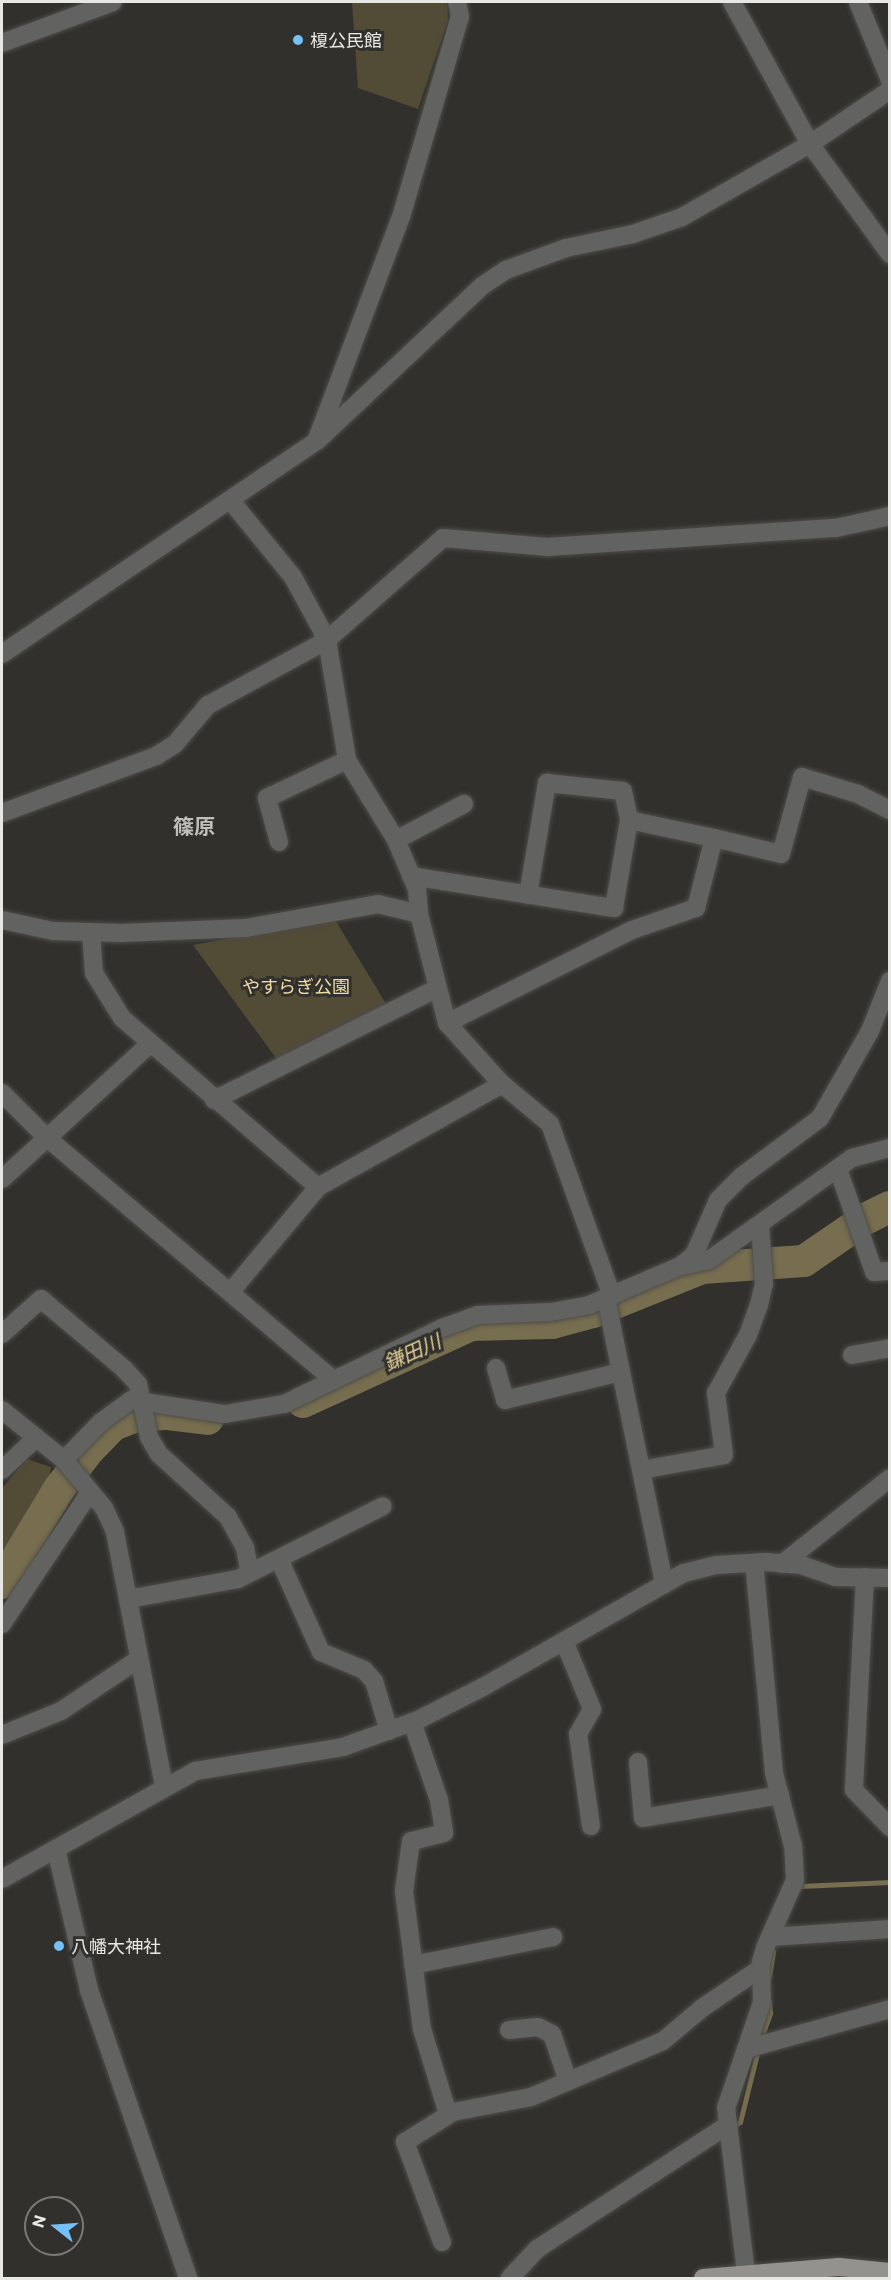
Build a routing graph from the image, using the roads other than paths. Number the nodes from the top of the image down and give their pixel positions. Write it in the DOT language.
graph roads {
  1 [pos="113,2"];
  2 [pos="457,2"];
  3 [pos="732,2"];
  4 [pos="858,2"];
  5 [pos="2,43"];
  6 [pos="890,80"];
  7 [pos="890,90"];
  8 [pos="810,144"];
  9 [pos="890,254"];
  10 [pos="317,441"];
  11 [pos="231,501"];
  12 [pos="890,516"];
  13 [pos="327,640"];
  14 [pos="2,654"];
  15 [pos="347,760"];
  16 [pos="464,804"];
  17 [pos="890,810"];
  18 [pos="2,813"];
  19 [pos="629,820"];
  20 [pos="714,838"];
  21 [pos="396,840"];
  22 [pos="279,842"];
  23 [pos="411,876"];
  24 [pos="528,895"];
  25 [pos="419,914"];
  26 [pos="2,920"];
  27 [pos="91,932"];
  28 [pos="890,981"];
  29 [pos="436,989"];
  30 [pos="447,1023"];
  31 [pos="149,1045"];
  32 [pos="502,1084"];
  33 [pos="2,1093"];
  34 [pos="214,1100"];
  35 [pos="46,1137"];
  36 [pos="890,1148"];
  37 [pos="838,1169"];
  38 [pos="2,1179"];
  39 [pos="318,1187"];
  40 [pos="760,1224"];
  41 [pos="680,1266"];
  42 [pos="890,1271"];
  43 [pos="232,1290"];
  44 [pos="609,1297"];
  45 [pos="2,1334"];
  46 [pos="890,1348"];
  47 [pos="852,1355"];
  48 [pos="496,1368"];
  49 [pos="621,1372"];
  50 [pos="334,1380"];
  51 [pos="141,1403"];
  52 [pos="2,1410"];
  53 [pos="36,1438"];
  54 [pos="64,1460"];
  55 [pos="2,1470"];
  56 [pos="641,1470"];
  57 [pos="890,1478"];
  58 [pos="90,1492"];
  59 [pos="383,1506"];
  60 [pos="279,1558"];
  61 [pos="754,1563"];
  62 [pos="782,1564"];
  63 [pos="250,1573"];
  64 [pos="866,1577"];
  65 [pos="890,1578"];
  66 [pos="664,1584"];
  67 [pos="128,1599"];
  68 [pos="2,1624"];
  69 [pos="564,1641"];
  70 [pos="139,1659"];
  71 [pos="412,1722"];
  72 [pos="389,1731"];
  73 [pos="2,1735"];
  74 [pos="638,1762"];
  75 [pos="164,1786"];
  76 [pos="780,1795"];
  77 [pos="591,1826"];
  78 [pos="890,1827"];
  79 [pos="56,1849"];
  80 [pos="2,1879"];
  81 [pos="890,1929"];
  82 [pos="553,1937"];
  83 [pos="770,1937"];
  84 [pos="414,1965"];
  85 [pos="761,1968"];
  86 [pos="890,2009"];
  87 [pos="509,2030"];
  88 [pos="746,2049"];
  89 [pos="568,2081"];
  90 [pos="448,2114"];
  91 [pos="728,2125"];
  92 [pos="442,2242"];
  93 [pos="890,2272"];
  94 [pos="736,2275"];
  95 [pos="188,2278"];
  96 [pos="510,2278"];
  97 [pos="703,2278"];
  1 -- 5 [label="street"];
  2 -- 10 [label="street"];
  3 -- 8 [label="street"];
  4 -- 6 [label="street"];
  7 -- 8 [label="street"];
  8 -- 9 [label="street"];
  8 -- 10 [label="street"];
  10 -- 11 [label="street"];
  11 -- 13 [label="street"];
  11 -- 14 [label="street"];
  12 -- 13 [label="street"];
  13 -- 15 [label="street"];
  13 -- 18 [label="street"];
  15 -- 21 [label="street"];
  15 -- 22 [label="street"];
  16 -- 21 [label="street"];
  17 -- 20 [label="street"];
  19 -- 20 [label="street"];
  19 -- 24 [label="street"];
  19 -- 24 [label="street"];
  20 -- 30 [label="street"];
  21 -- 23 [label="street"];
  23 -- 24 [label="street"];
  23 -- 25 [label="street"];
  25 -- 27 [label="street"];
  25 -- 29 [label="street"];
  26 -- 27 [label="street"];
  27 -- 31 [label="street"];
  28 -- 41 [label="street"];
  29 -- 30 [label="street"];
  29 -- 34 [label="street"];
  30 -- 32 [label="street"];
  31 -- 34 [label="street"];
  31 -- 35 [label="street"];
  32 -- 39 [label="street"];
  32 -- 44 [label="street"];
  33 -- 35 [label="street"];
  34 -- 39 [label="street"];
  35 -- 38 [label="street"];
  35 -- 43 [label="street"];
  36 -- 37 [label="street"];
  37 -- 40 [label="street"];
  37 -- 42 [label="street"];
  39 -- 43 [label="street"];
  40 -- 41 [label="street"];
  40 -- 56 [label="street"];
  41 -- 44 [label="street"];
  43 -- 50 [label="street"];
  44 -- 49 [label="street"];
  44 -- 50 [label="street"];
  45 -- 51 [label="street"];
  46 -- 47 [label="street"];
  48 -- 49 [label="street"];
  49 -- 56 [label="street"];
  50 -- 51 [label="street"];
  51 -- 54 [label="street"];
  51 -- 63 [label="street"];
  52 -- 53 [label="street"];
  53 -- 54 [label="street"];
  53 -- 55 [label="street"];
  54 -- 58 [label="street"];
  56 -- 66 [label="street"];
  57 -- 62 [label="street"];
  58 -- 67 [label="street"];
  58 -- 68 [label="street"];
  59 -- 60 [label="street"];
  60 -- 63 [label="street"];
  60 -- 72 [label="street"];
  61 -- 62 [label="street"];
  61 -- 66 [label="street"];
  61 -- 76 [label="street"];
  62 -- 64 [label="street"];
  63 -- 67 [label="street"];
  64 -- 65 [label="street"];
  64 -- 78 [label="street"];
  66 -- 69 [label="street"];
  67 -- 70 [label="street"];
  69 -- 71 [label="street"];
  69 -- 77 [label="street"];
  70 -- 73 [label="street"];
  70 -- 75 [label="street"];
  71 -- 72 [label="street"];
  71 -- 84 [label="street"];
  72 -- 75 [label="street"];
  74 -- 76 [label="street"];
  75 -- 79 [label="street"];
  76 -- 83 [label="street"];
  79 -- 80 [label="street"];
  79 -- 95 [label="street"];
  81 -- 83 [label="street"];
  82 -- 84 [label="street"];
  83 -- 85 [label="street"];
  84 -- 90 [label="street"];
  85 -- 88 [label="street"];
  85 -- 89 [label="street"];
  86 -- 88 [label="street"];
  87 -- 89 [label="street"];
  88 -- 91 [label="street"];
  89 -- 90 [label="street"];
  90 -- 92 [label="street"];
  91 -- 94 [label="street"];
  91 -- 96 [label="street"];
  93 -- 94 [label="main road"];
  94 -- 97 [label="main road"];
}
